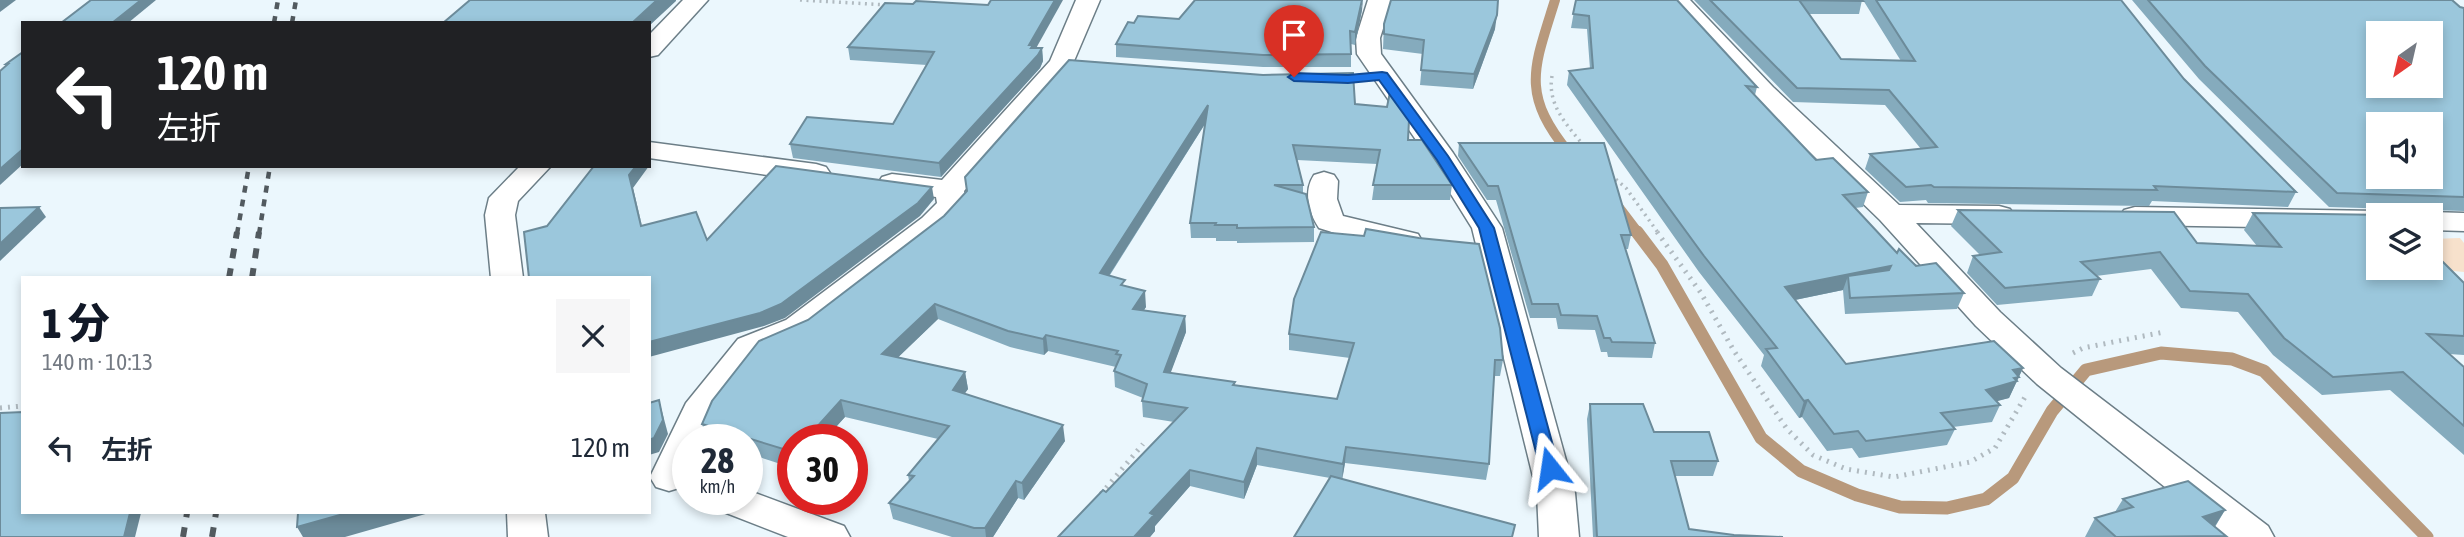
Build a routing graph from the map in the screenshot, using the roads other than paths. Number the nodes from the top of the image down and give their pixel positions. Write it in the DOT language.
graph roads {
  1 [pos="696,0"];
  2 [pos="1088,0"];
  3 [pos="1380,0"];
  4 [pos="1677,0"];
  5 [pos="651,48"];
  6 [pos="1062,63"];
  7 [pos="1090,65"];
  8 [pos="651,150"];
  9 [pos="535,168"];
  10 [pos="1324,181"];
  11 [pos="2290,189"];
  12 [pos="949,190"];
  13 [pos="1891,214"];
  14 [pos="2029,215"];
  15 [pos="2112,216"];
  16 [pos="2319,218"];
  17 [pos="2366,220"];
  18 [pos="2443,221"];
  19 [pos="2464,222"];
  20 [pos="1467,246"];
  21 [pos="506,276"];
  22 [pos="669,480"];
  23 [pos="763,512"];
  24 [pos="526,514"];
  25 [pos="528,537"];
  26 [pos="830,537"];
  27 [pos="1559,537"];
  28 [pos="2253,537"];
  1 -- 5 [label="street"];
  2 -- 6 [label="street"];
  3 -- 20 [label="street"];
  4 -- 13 [label="street"];
  6 -- 7 [label="street"];
  6 -- 12 [label="street"];
  8 -- 12 [label="street"];
  9 -- 21 [label="street"];
  10 -- 20 [label="street"];
  11 -- 16 [label="street"];
  12 -- 22 [label="street"];
  13 -- 14 [label="street"];
  13 -- 28 [label="street"];
  15 -- 16 [label="street"];
  16 -- 17 [label="street"];
  18 -- 19 [label="street"];
  20 -- 27 [label="street"];
  23 -- 26 [label="street"];
  24 -- 25 [label="street"];
}
